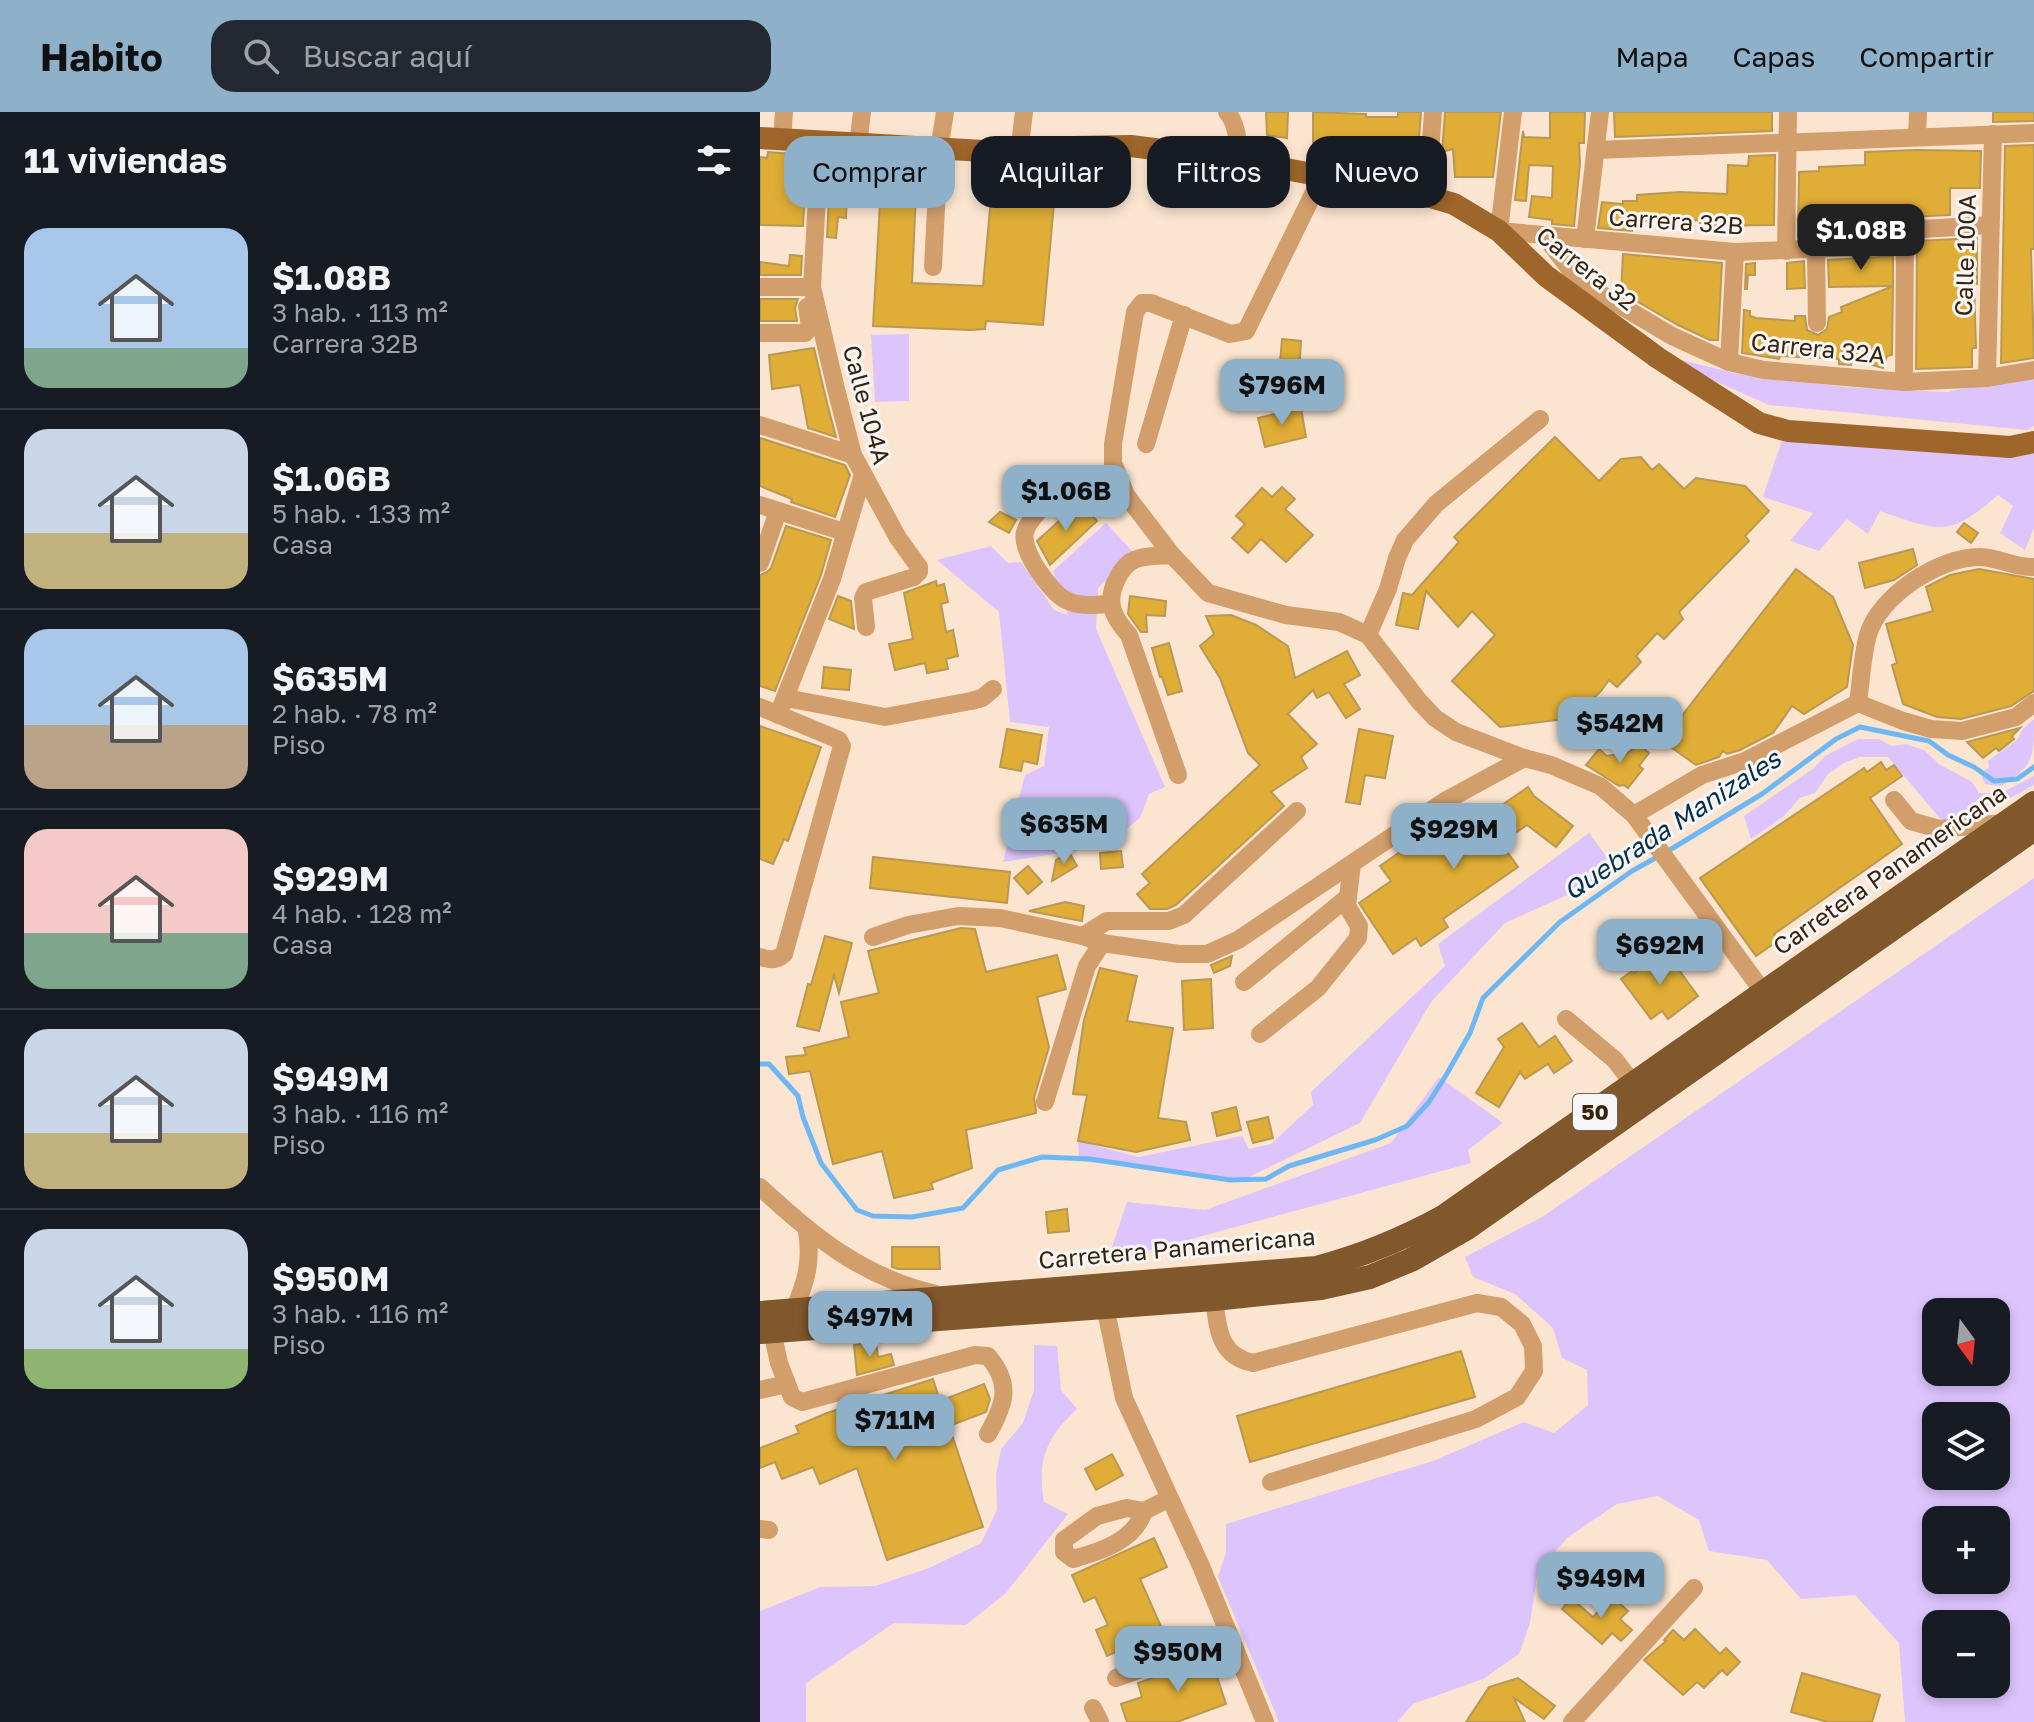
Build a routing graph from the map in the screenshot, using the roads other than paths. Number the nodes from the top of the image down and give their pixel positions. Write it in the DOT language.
graph roads {
  1 [pos="784,112"];
  2 [pos="862,112"];
  3 [pos="945,112"];
  4 [pos="1024,112"];
  5 [pos="1227,112"];
  6 [pos="1433,112"];
  7 [pos="1513,112"];
  8 [pos="1600,112"];
  9 [pos="1788,112"];
  10 [pos="1918,112"];
  11 [pos="2034,133"];
  12 [pos="1993,134"];
  13 [pos="859,136"];
  14 [pos="941,136"];
  15 [pos="1021,136"];
  16 [pos="1236,136"];
  17 [pos="1431,136"];
  18 [pos="1917,136"];
  19 [pos="771,138"];
  20 [pos="1788,141"];
  21 [pos="1596,150"];
  22 [pos="1447,202"];
  23 [pos="815,208"];
  24 [pos="936,208"];
  25 [pos="1306,208"];
  26 [pos="1990,225"];
  27 [pos="1905,230"];
  28 [pos="1499,231"];
  29 [pos="1544,235"];
  30 [pos="1585,239"];
  31 [pos="1816,249"];
  32 [pos="1786,251"];
  33 [pos="1735,252"];
  34 [pos="933,267"];
  35 [pos="760,287"];
  36 [pos="808,288"];
  37 [pos="1184,315"];
  38 [pos="1817,323"];
  39 [pos="760,333"];
  40 [pos="1729,362"];
  41 [pos="2034,370"];
  42 [pos="1987,378"];
  43 [pos="1904,382"];
  44 [pos="1540,419"];
  45 [pos="760,425"];
  46 [pos="2034,442"];
  47 [pos="1146,444"];
  48 [pos="853,455"];
  49 [pos="863,474"];
  50 [pos="1061,488"];
  51 [pos="769,508"];
  52 [pos="844,532"];
  53 [pos="1172,555"];
  54 [pos="760,563"];
  55 [pos="2034,567"];
  56 [pos="832,579"];
  57 [pos="866,592"];
  58 [pos="1110,604"];
  59 [pos="866,627"];
  60 [pos="1368,635"];
  61 [pos="993,689"];
  62 [pos="1858,703"];
  63 [pos="2034,703"];
  64 [pos="782,706"];
  65 [pos="760,707"];
  66 [pos="1524,758"];
  67 [pos="1178,775"];
  68 [pos="1894,800"];
  69 [pos="2034,803"];
  70 [pos="1297,811"];
  71 [pos="1634,815"];
  72 [pos="2004,823"];
  73 [pos="2034,829"];
  74 [pos="1352,864"];
  75 [pos="1348,897"];
  76 [pos="1083,936"];
  77 [pos="873,937"];
  78 [pos="1102,943"];
  79 [pos="760,957"];
  80 [pos="1244,982"];
  81 [pos="1764,993"];
  82 [pos="1566,1019"];
  83 [pos="1260,1034"];
  84 [pos="1634,1085"];
  85 [pos="1045,1102"];
  86 [pos="760,1187"];
  87 [pos="807,1231"];
  88 [pos="948,1297"];
  89 [pos="1214,1299"];
  90 [pos="1105,1306"];
  91 [pos="794,1310"];
  92 [pos="764,1326"];
  93 [pos="787,1384"];
  94 [pos="760,1390"];
  95 [pos="988,1434"];
  96 [pos="1271,1482"];
  97 [pos="1168,1499"];
  98 [pos="1144,1511"];
  99 [pos="1694,1588"];
  100 [pos="1228,1638"];
  101 [pos="1116,1678"];
  102 [pos="1261,1721"];
  103 [pos="1572,1722"];
  1 -- 19 [label="street"];
  2 -- 13 [label="street"];
  3 -- 14 [label="street"];
  4 -- 15 [label="street"];
  5 -- 16 [label="street"];
  6 -- 17 [label="street"];
  7 -- 28 [label="street"];
  8 -- 21 [label="street"];
  9 -- 20 [label="street"];
  10 -- 18 [label="street"];
  11 -- 12 [label="street"];
  12 -- 18 [label="street"];
  12 -- 26 [label="street, Calle 100A"];
  18 -- 20 [label="street"];
  20 -- 21 [label="street"];
  20 -- 32 [label="street"];
  21 -- 30 [label="street"];
  22 -- 28 [label="main road, Carrera 32"];
  23 -- 36 [label="street, Calle 104A"];
  24 -- 34 [label="street"];
  25 -- 37 [label="street"];
  26 -- 27 [label="street, Carrera 32B"];
  26 -- 42 [label="street, Calle 100A"];
  27 -- 31 [label="street, Carrera 32B"];
  27 -- 43 [label="street"];
  28 -- 29 [label="street, Carrera 32B"];
  28 -- 46 [label="main road, Carrera 32"];
  29 -- 30 [label="street, Carrera 32B"];
  29 -- 40 [label="street, Carrera 32A"];
  30 -- 33 [label="street, Carrera 32B"];
  31 -- 32 [label="street, Carrera 32B"];
  31 -- 38 [label="street"];
  32 -- 33 [label="street, Carrera 32B"];
  33 -- 40 [label="street"];
  35 -- 36 [label="street"];
  36 -- 39 [label="street, Calle 104A"];
  36 -- 48 [label="street, Calle 104A"];
  37 -- 47 [label="street"];
  37 -- 53 [label="street"];
  40 -- 43 [label="street, Carrera 32A"];
  41 -- 42 [label="street, Carrera 32A"];
  42 -- 43 [label="street, Carrera 32A"];
  44 -- 60 [label="street"];
  45 -- 48 [label="street"];
  48 -- 49 [label="street, Calle 104A"];
  49 -- 52 [label="street, Calle 104A"];
  49 -- 57 [label="street"];
  50 -- 58 [label="street"];
  51 -- 52 [label="street"];
  51 -- 54 [label="street"];
  52 -- 56 [label="street, Calle 104A"];
  53 -- 58 [label="street"];
  53 -- 60 [label="street"];
  55 -- 62 [label="street"];
  56 -- 57 [label="street"];
  56 -- 64 [label="street, Calle 104A"];
  57 -- 59 [label="street"];
  58 -- 67 [label="street"];
  60 -- 66 [label="street"];
  61 -- 64 [label="street"];
  62 -- 63 [label="street"];
  62 -- 71 [label="street"];
  64 -- 65 [label="street"];
  64 -- 79 [label="street"];
  66 -- 71 [label="street"];
  66 -- 74 [label="street"];
  68 -- 72 [label="street"];
  69 -- 72 [label="highway, Carretera Panamericana / 50"];
  70 -- 76 [label="street"];
  71 -- 81 [label="street"];
  72 -- 81 [label="highway, Carretera Panamericana / 50"];
  73 -- 89 [label="highway, Carretera Panamericana / 50"];
  74 -- 75 [label="street"];
  74 -- 78 [label="street"];
  75 -- 80 [label="street"];
  75 -- 83 [label="street"];
  76 -- 77 [label="street"];
  76 -- 78 [label="street"];
  78 -- 85 [label="street"];
  81 -- 84 [label="highway, Carretera Panamericana / 50"];
  82 -- 84 [label="street"];
  84 -- 88 [label="highway, Carretera Panamericana / 50"];
  86 -- 87 [label="street"];
  87 -- 88 [label="street"];
  87 -- 91 [label="street"];
  88 -- 91 [label="highway, Carretera Panamericana / 50"];
  89 -- 90 [label="highway, Carretera Panamericana / 50"];
  89 -- 96 [label="street"];
  90 -- 92 [label="highway, Carretera Panamericana / 50"];
  90 -- 97 [label="street"];
  91 -- 92 [label="highway, Carretera Panamericana / 50"];
  92 -- 93 [label="street"];
  93 -- 94 [label="street"];
  93 -- 95 [label="street"];
  97 -- 98 [label="street"];
  97 -- 100 [label="street"];
  99 -- 103 [label="street"];
  100 -- 101 [label="street"];
  100 -- 102 [label="street"];
}
